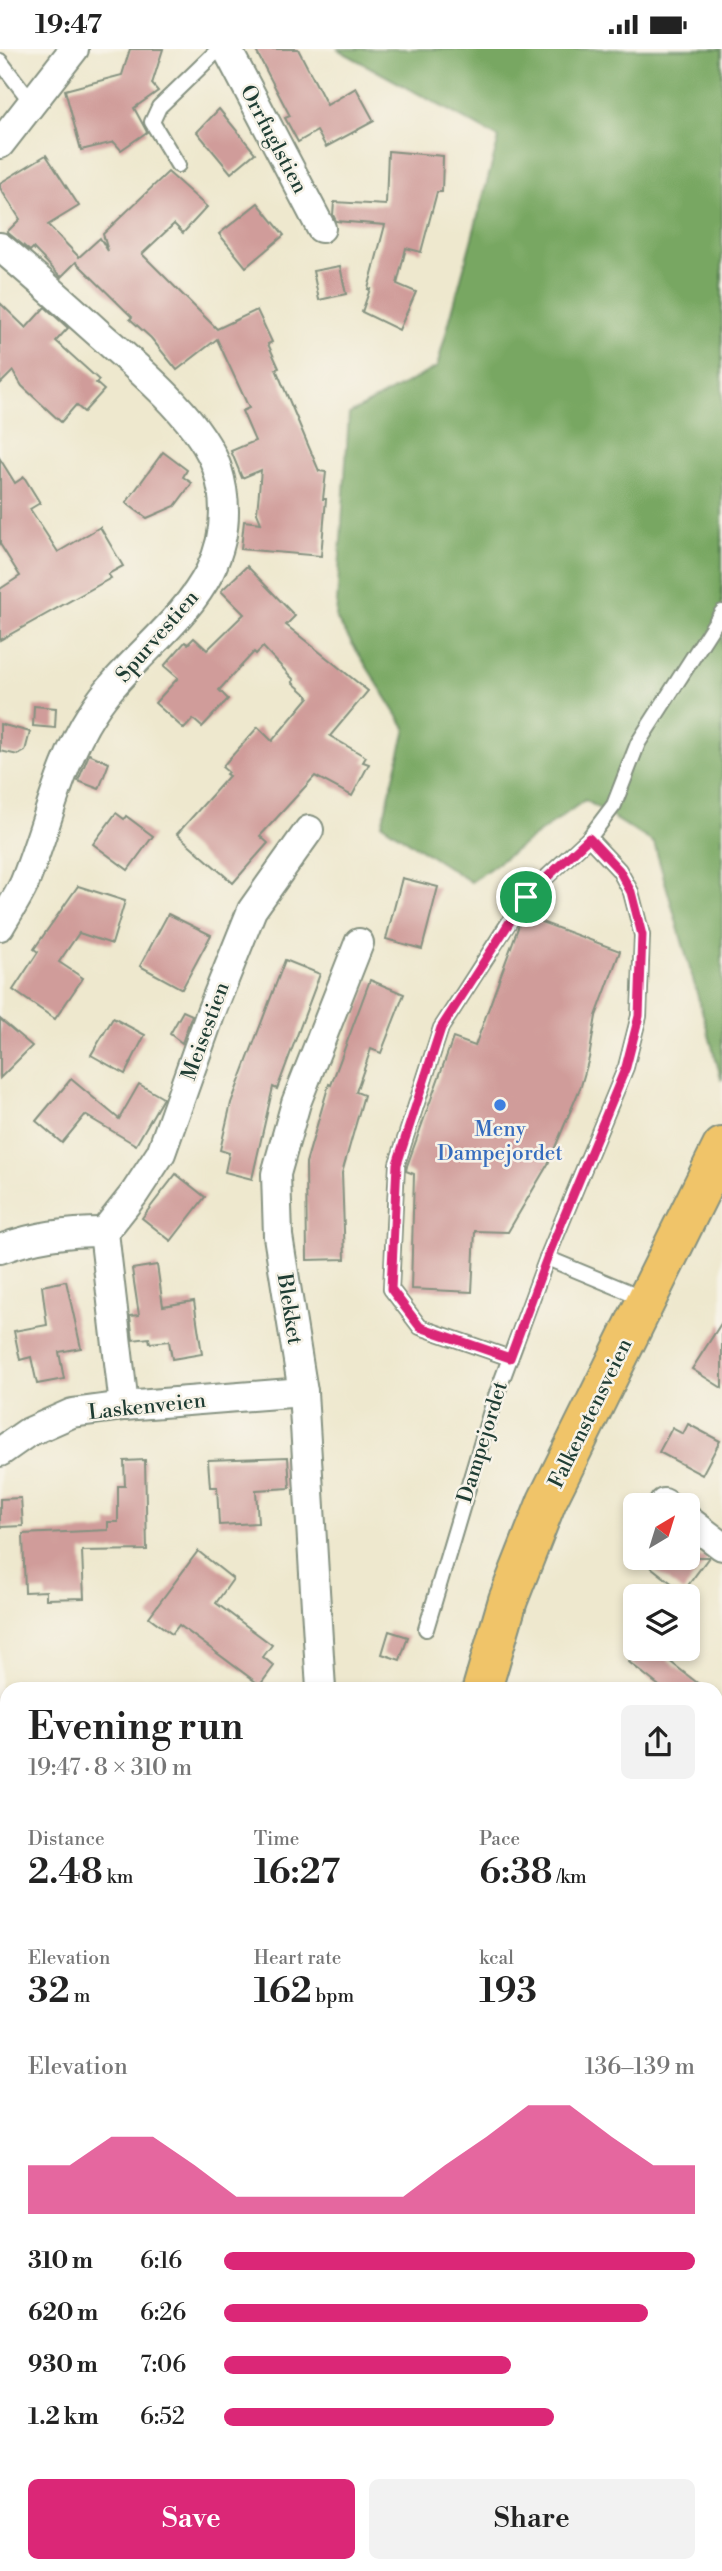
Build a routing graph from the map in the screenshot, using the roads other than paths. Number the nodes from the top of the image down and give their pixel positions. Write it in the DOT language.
graph roads {
  1 [pos="74,49"];
  2 [pos="219,49"];
  3 [pos="227,49"];
  4 [pos="0,61"];
  5 [pos="32,103"];
  6 [pos="0,144"];
  7 [pos="178,165"];
  8 [pos="321,228"];
  9 [pos="0,247"];
  10 [pos="722,612"];
  11 [pos="309,830"];
  12 [pos="589,838"];
  13 [pos="0,926"];
  14 [pos="359,943"];
  15 [pos="722,1147"];
  16 [pos="104,1232"];
  17 [pos="0,1249"];
  18 [pos="547,1258"];
  19 [pos="648,1299"];
  20 [pos="510,1358"];
  21 [pos="303,1392"];
  22 [pos="124,1406"];
  23 [pos="0,1452"];
  24 [pos="700,1529"];
  25 [pos="722,1546"];
  26 [pos="426,1629"];
  27 [pos="321,1682"];
  28 [pos="484,1682"];
  1 -- 5 [label="street"];
  2 -- 7 [label="lane"];
  3 -- 8 [label="street, Orrfuglstien"];
  4 -- 5 [label="lane"];
  5 -- 6 [label="street"];
  9 -- 13 [label="street, Spurvestien"];
  10 -- 12 [label="lane"];
  11 -- 16 [label="street, Meisestien"];
  12 -- 18 [label="lane, Dampejordet"];
  12 -- 20 [label="lane"];
  14 -- 21 [label="street, Blekket"];
  15 -- 19 [label="main road, Falkenstensveien"];
  16 -- 17 [label="street"];
  16 -- 22 [label="street"];
  18 -- 19 [label="lane"];
  18 -- 20 [label="lane, Dampejordet"];
  19 -- 28 [label="main road, Falkenstensveien"];
  20 -- 26 [label="lane, Dampejordet"];
  21 -- 22 [label="street, Laskenveien"];
  21 -- 27 [label="street, Blekket"];
  22 -- 23 [label="street, Laskenveien"];
  24 -- 25 [label="street"];
}
